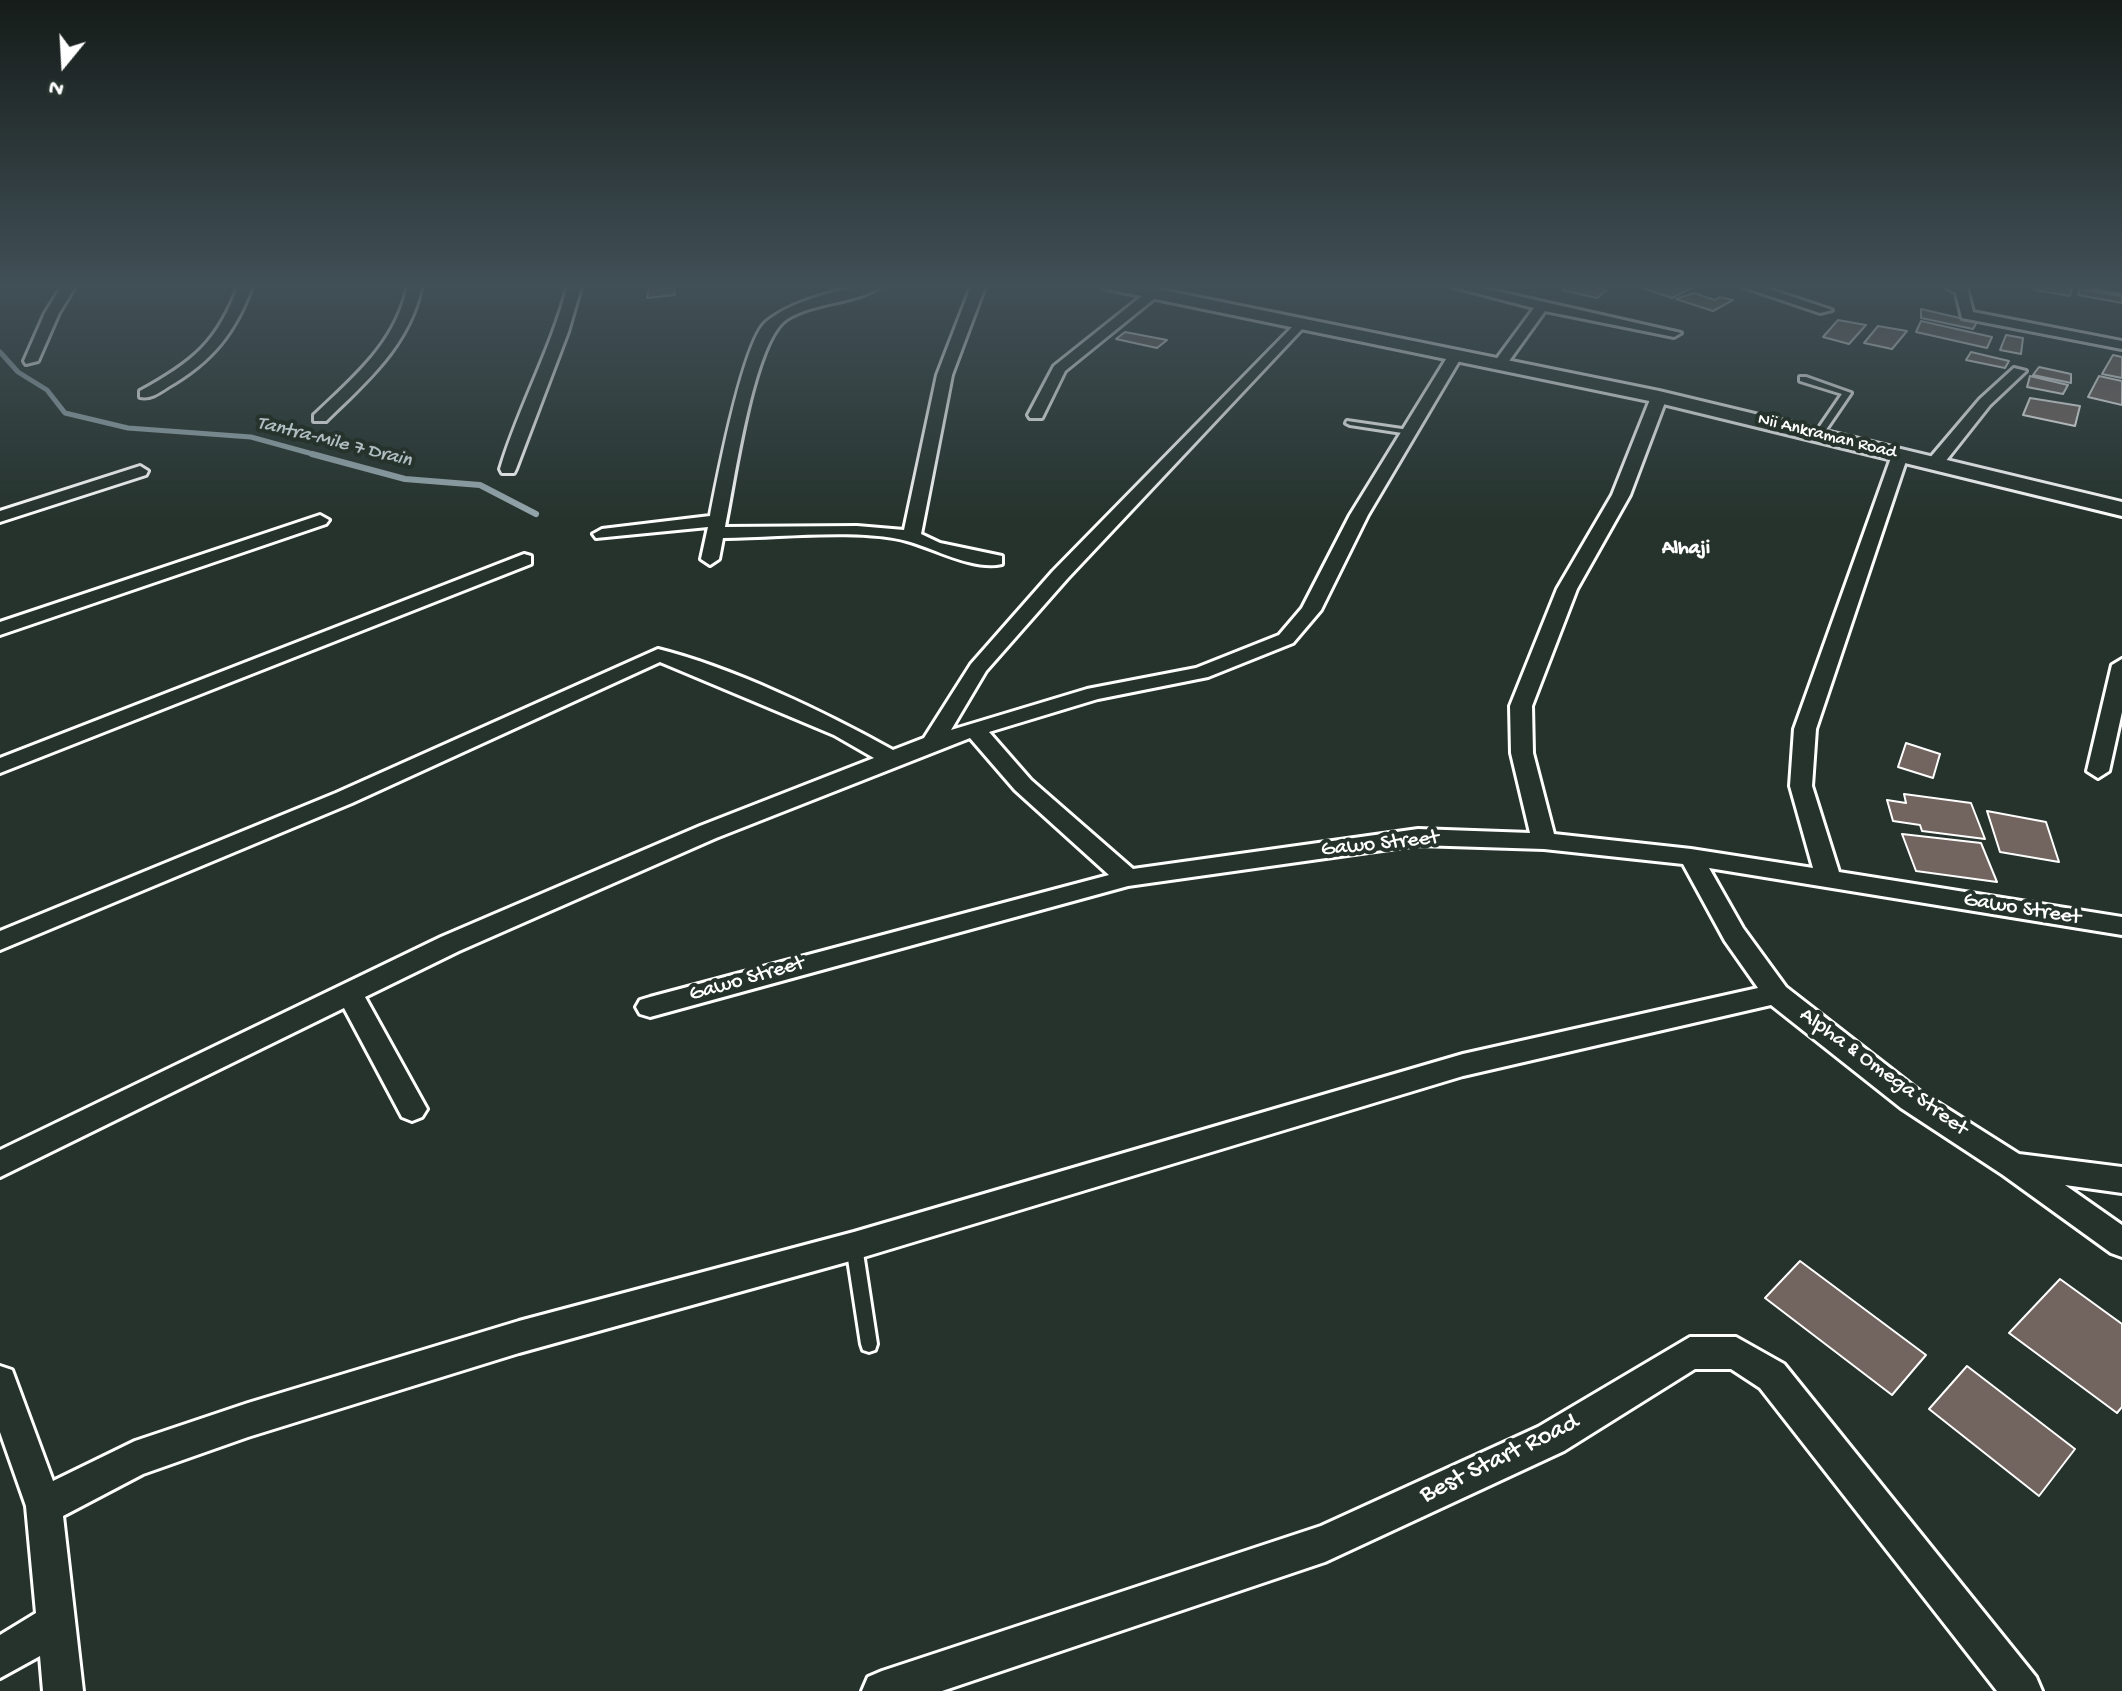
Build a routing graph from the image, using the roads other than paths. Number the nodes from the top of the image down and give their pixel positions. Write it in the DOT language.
graph roads {
  1 [pos="199,363"];
  2 [pos="374,363"];
  3 [pos="552,363"];
  4 [pos="755,363"];
  5 [pos="950,363"];
  6 [pos="1065,363"];
  7 [pos="1262,363"];
  8 [pos="1451,363"];
  9 [pos="1489,363"];
  10 [pos="1499,365"];
  11 [pos="2019,371"];
  12 [pos="1803,379"];
  13 [pos="145,394"];
  14 [pos="1659,397"];
  15 [pos="1036,415"];
  16 [pos="320,418"];
  17 [pos="1350,423"];
  18 [pos="1409,432"];
  19 [pos="1818,435"];
  20 [pos="1900,455"];
  21 [pos="1935,463"];
  22 [pos="508,469"];
  23 [pos="140,471"];
  24 [pos="0,496"];
  25 [pos="24,509"];
  26 [pos="2122,509"];
  27 [pos="0,517"];
  28 [pos="320,520"];
  29 [pos="717,526"];
  30 [pos="602,534"];
  31 [pos="912,536"];
  32 [pos="710,559"];
  33 [pos="524,560"];
  34 [pos="995,560"];
  35 [pos="0,629"];
  36 [pos="2122,665"];
  37 [pos="975,730"];
  38 [pos="932,743"];
  39 [pos="894,760"];
  40 [pos="0,766"];
  41 [pos="2098,771"];
  42 [pos="1544,841"];
  43 [pos="1691,857"];
  44 [pos="1128,878"];
  45 [pos="1828,878"];
  46 [pos="2122,926"];
  47 [pos="0,941"];
  48 [pos="349,992"];
  49 [pos="1776,994"];
  50 [pos="650,1007"];
  51 [pos="412,1109"];
  52 [pos="0,1164"];
  53 [pos="2014,1166"];
  54 [pos="2122,1180"];
  55 [pos="2122,1243"];
  56 [pos="854,1246"];
  57 [pos="869,1344"];
  58 [pos="0,1382"];
  59 [pos="44,1506"];
  60 [pos="58,1621"];
  61 [pos="0,1658"];
  62 [pos="63,1691"];
  63 [pos="882,1691"];
  64 [pos="2022,1691"];
  1 -- 13 [label="street"];
  2 -- 16 [label="street"];
  3 -- 22 [label="street"];
  4 -- 29 [label="street"];
  5 -- 31 [label="street"];
  6 -- 15 [label="street"];
  7 -- 38 [label="street"];
  8 -- 18 [label="street"];
  9 -- 10 [label="street, Nii Ankraman Road"];
  10 -- 14 [label="street, Nii Ankraman Road"];
  11 -- 21 [label="street"];
  12 -- 19 [label="lane"];
  14 -- 19 [label="street, Nii Ankraman Road"];
  14 -- 42 [label="street"];
  17 -- 18 [label="lane"];
  18 -- 37 [label="street"];
  19 -- 20 [label="street, Nii Ankraman Road"];
  20 -- 21 [label="street, Nii Ankraman Road"];
  20 -- 45 [label="street"];
  21 -- 26 [label="street, Nii Ankraman Road"];
  23 -- 25 [label="street"];
  24 -- 25 [label="street"];
  25 -- 27 [label="street"];
  28 -- 35 [label="street"];
  29 -- 30 [label="street"];
  29 -- 31 [label="street"];
  29 -- 32 [label="street"];
  31 -- 34 [label="street"];
  33 -- 40 [label="street"];
  36 -- 41 [label="street"];
  37 -- 38 [label="street"];
  37 -- 44 [label="street"];
  38 -- 39 [label="street"];
  39 -- 47 [label="street"];
  39 -- 48 [label="street"];
  42 -- 43 [label="street, Gawo Street"];
  42 -- 44 [label="street, Gawo Street"];
  43 -- 45 [label="street, Gawo Street"];
  43 -- 49 [label="street, Alpha & Omega Street"];
  44 -- 50 [label="street, Gawo Street"];
  45 -- 46 [label="street, Gawo Street"];
  48 -- 51 [label="street"];
  48 -- 52 [label="street"];
  49 -- 53 [label="street, Alpha & Omega Street"];
  49 -- 56 [label="street"];
  53 -- 54 [label="street"];
  53 -- 55 [label="street, Alpha & Omega Street"];
  56 -- 57 [label="lane"];
  56 -- 59 [label="street"];
  58 -- 59 [label="street"];
  59 -- 60 [label="street"];
  60 -- 61 [label="street"];
  60 -- 62 [label="street"];
  63 -- 64 [label="street, Best Start Road"];
}
